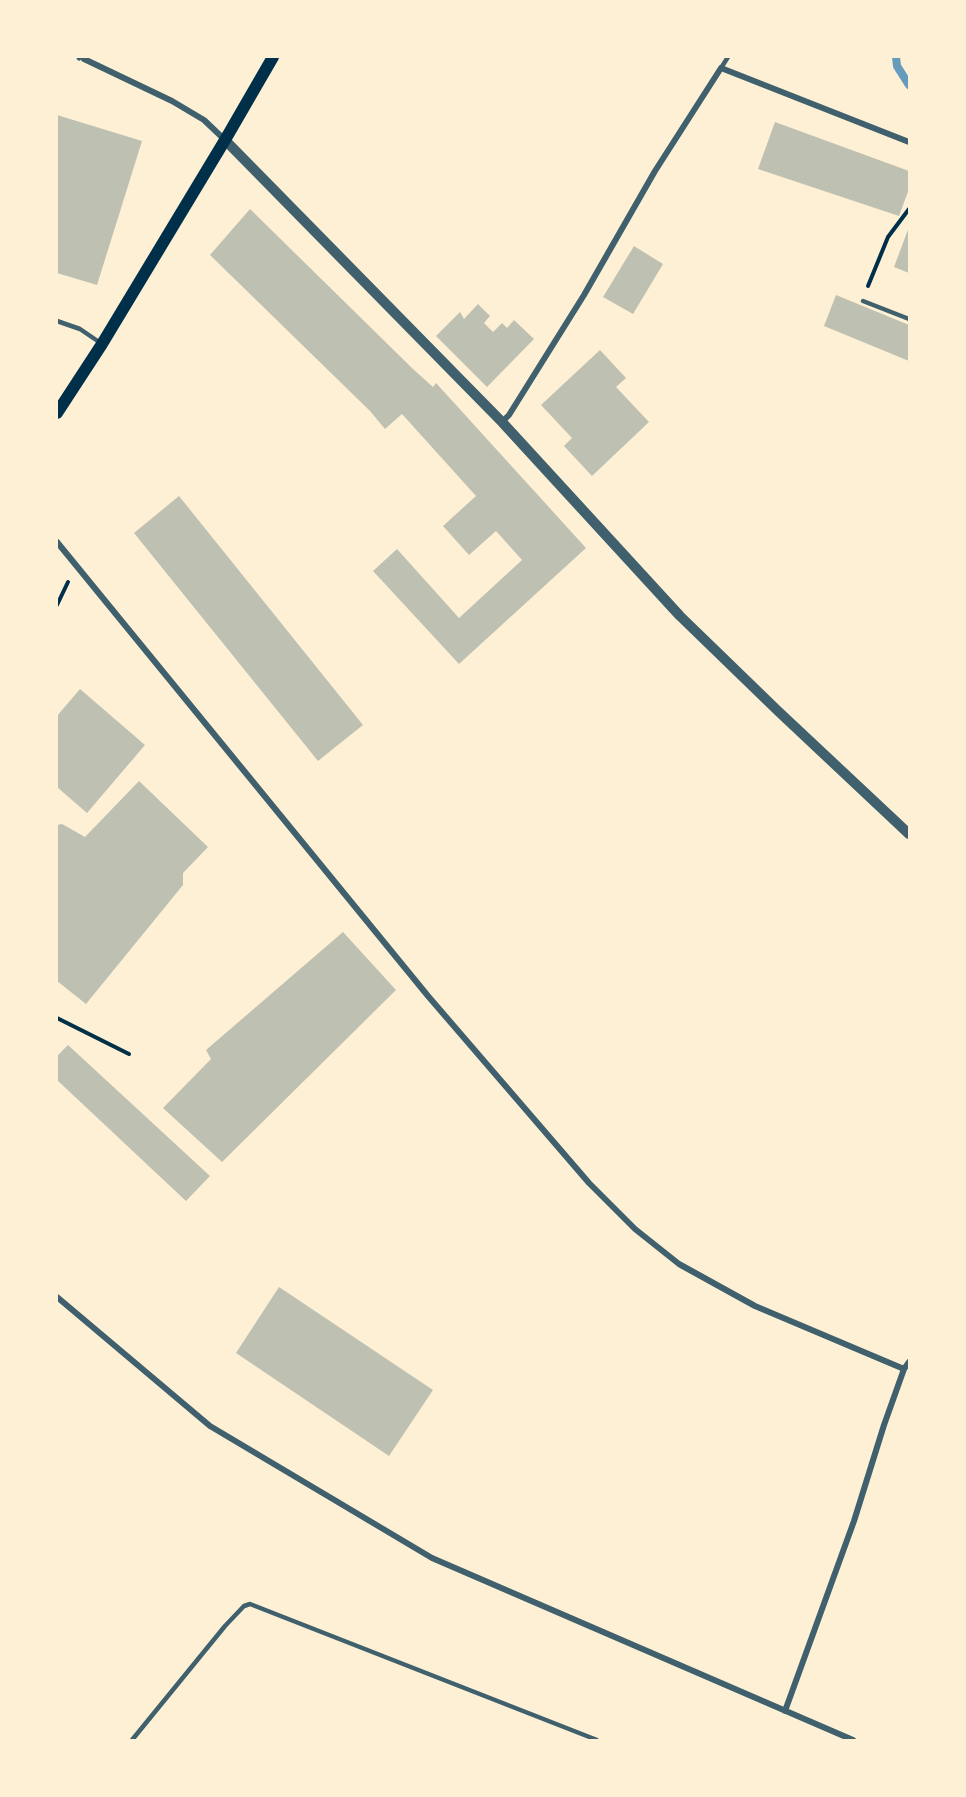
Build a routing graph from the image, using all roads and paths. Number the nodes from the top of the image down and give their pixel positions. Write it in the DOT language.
graph roads {
  1 [pos="273,57"];
  2 [pos="728,57"];
  3 [pos="80,58"];
  4 [pos="721,68"];
  5 [pos="225,140"];
  6 [pos="909,142"];
  7 [pos="909,209"];
  8 [pos="863,301"];
  9 [pos="909,319"];
  10 [pos="57,321"];
  11 [pos="102,344"];
  12 [pos="57,413"];
  13 [pos="502,422"];
  14 [pos="57,542"];
  15 [pos="76,565"];
  16 [pos="57,605"];
  17 [pos="909,834"];
  18 [pos="57,1018"];
  19 [pos="129,1054"];
  20 [pos="57,1297"];
  21 [pos="909,1362"];
  22 [pos="904,1369"];
  23 [pos="785,1711"];
  24 [pos="843,1738"];
  25 [pos="132,1740"];
  26 [pos="597,1740"];
  27 [pos="853,1740"];
  1 -- 5 [label="main road"];
  2 -- 4 [label="lane"];
  3 -- 5 [label="street"];
  4 -- 6 [label="street"];
  4 -- 13 [label="street"];
  5 -- 11 [label="main road"];
  5 -- 13 [label="street"];
  7 -- 8 [label="path"];
  8 -- 9 [label="lane"];
  10 -- 11 [label="lane"];
  11 -- 12 [label="main road"];
  13 -- 17 [label="street"];
  14 -- 15 [label="street"];
  15 -- 16 [label="path"];
  15 -- 22 [label="street"];
  18 -- 19 [label="path"];
  20 -- 23 [label="street"];
  21 -- 22 [label="street"];
  22 -- 23 [label="street"];
  23 -- 24 [label="street"];
  24 -- 27 [label="street"];
  25 -- 26 [label="lane"];
}
